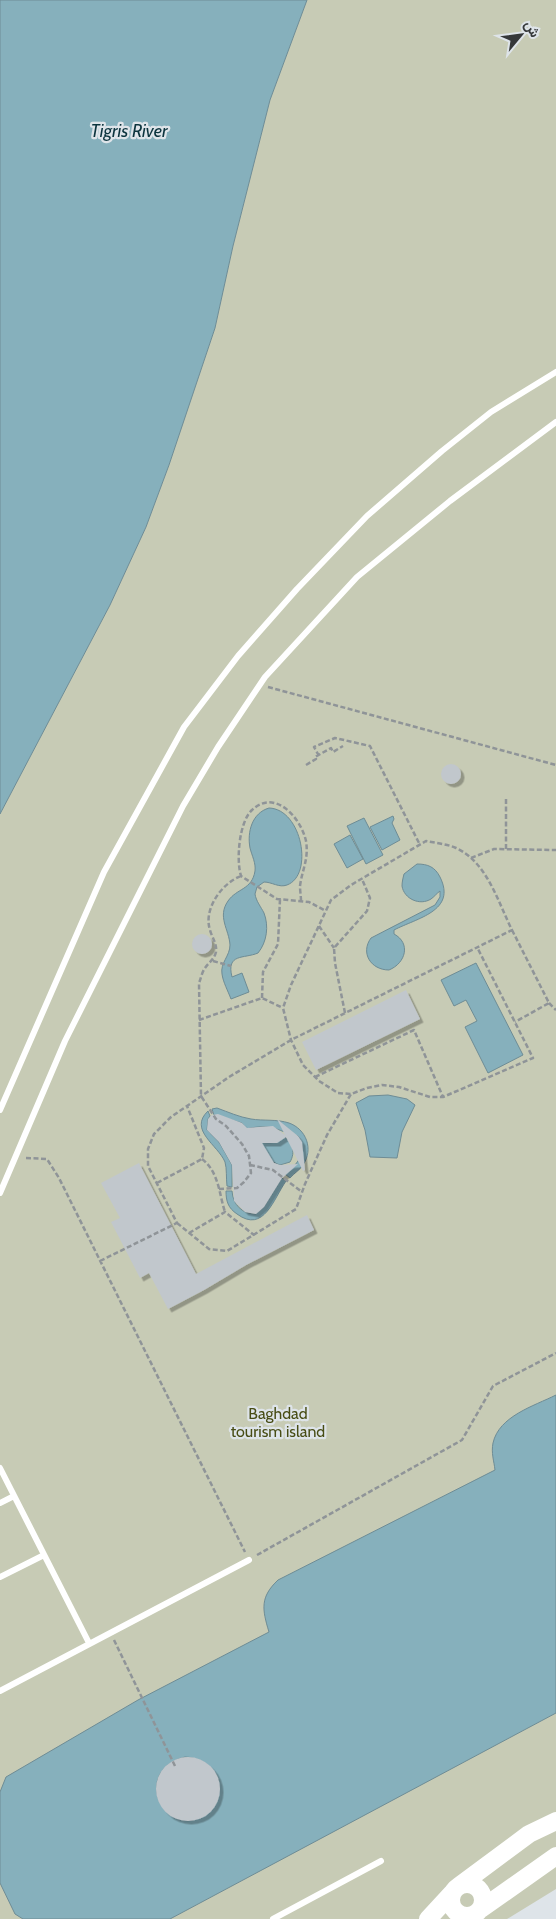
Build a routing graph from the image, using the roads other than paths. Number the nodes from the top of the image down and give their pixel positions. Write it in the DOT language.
graph roads {
  1 [pos="556,372"];
  2 [pos="556,422"];
  3 [pos="0,1110"];
  4 [pos="0,1193"];
  5 [pos="0,1468"];
  6 [pos="14,1496"];
  7 [pos="0,1503"];
  8 [pos="44,1555"];
  9 [pos="249,1560"];
  10 [pos="0,1577"];
  11 [pos="89,1643"];
  12 [pos="0,1690"];
  13 [pos="556,1821"];
  14 [pos="556,1856"];
  15 [pos="380,1861"];
  16 [pos="456,1890"];
  17 [pos="474,1914"];
  18 [pos="273,1919"];
  19 [pos="428,1919"];
  1 -- 3 [label="lane"];
  2 -- 4 [label="lane"];
  5 -- 6 [label="lane"];
  6 -- 7 [label="lane"];
  6 -- 8 [label="lane"];
  8 -- 10 [label="lane"];
  8 -- 11 [label="lane"];
  9 -- 11 [label="lane"];
  11 -- 12 [label="lane"];
  13 -- 16 [label="main road"];
  14 -- 17 [label="main road"];
  15 -- 18 [label="lane"];
  16 -- 17 [label="main road"];
  16 -- 17 [label="main road"];
  16 -- 19 [label="main road"];
}
